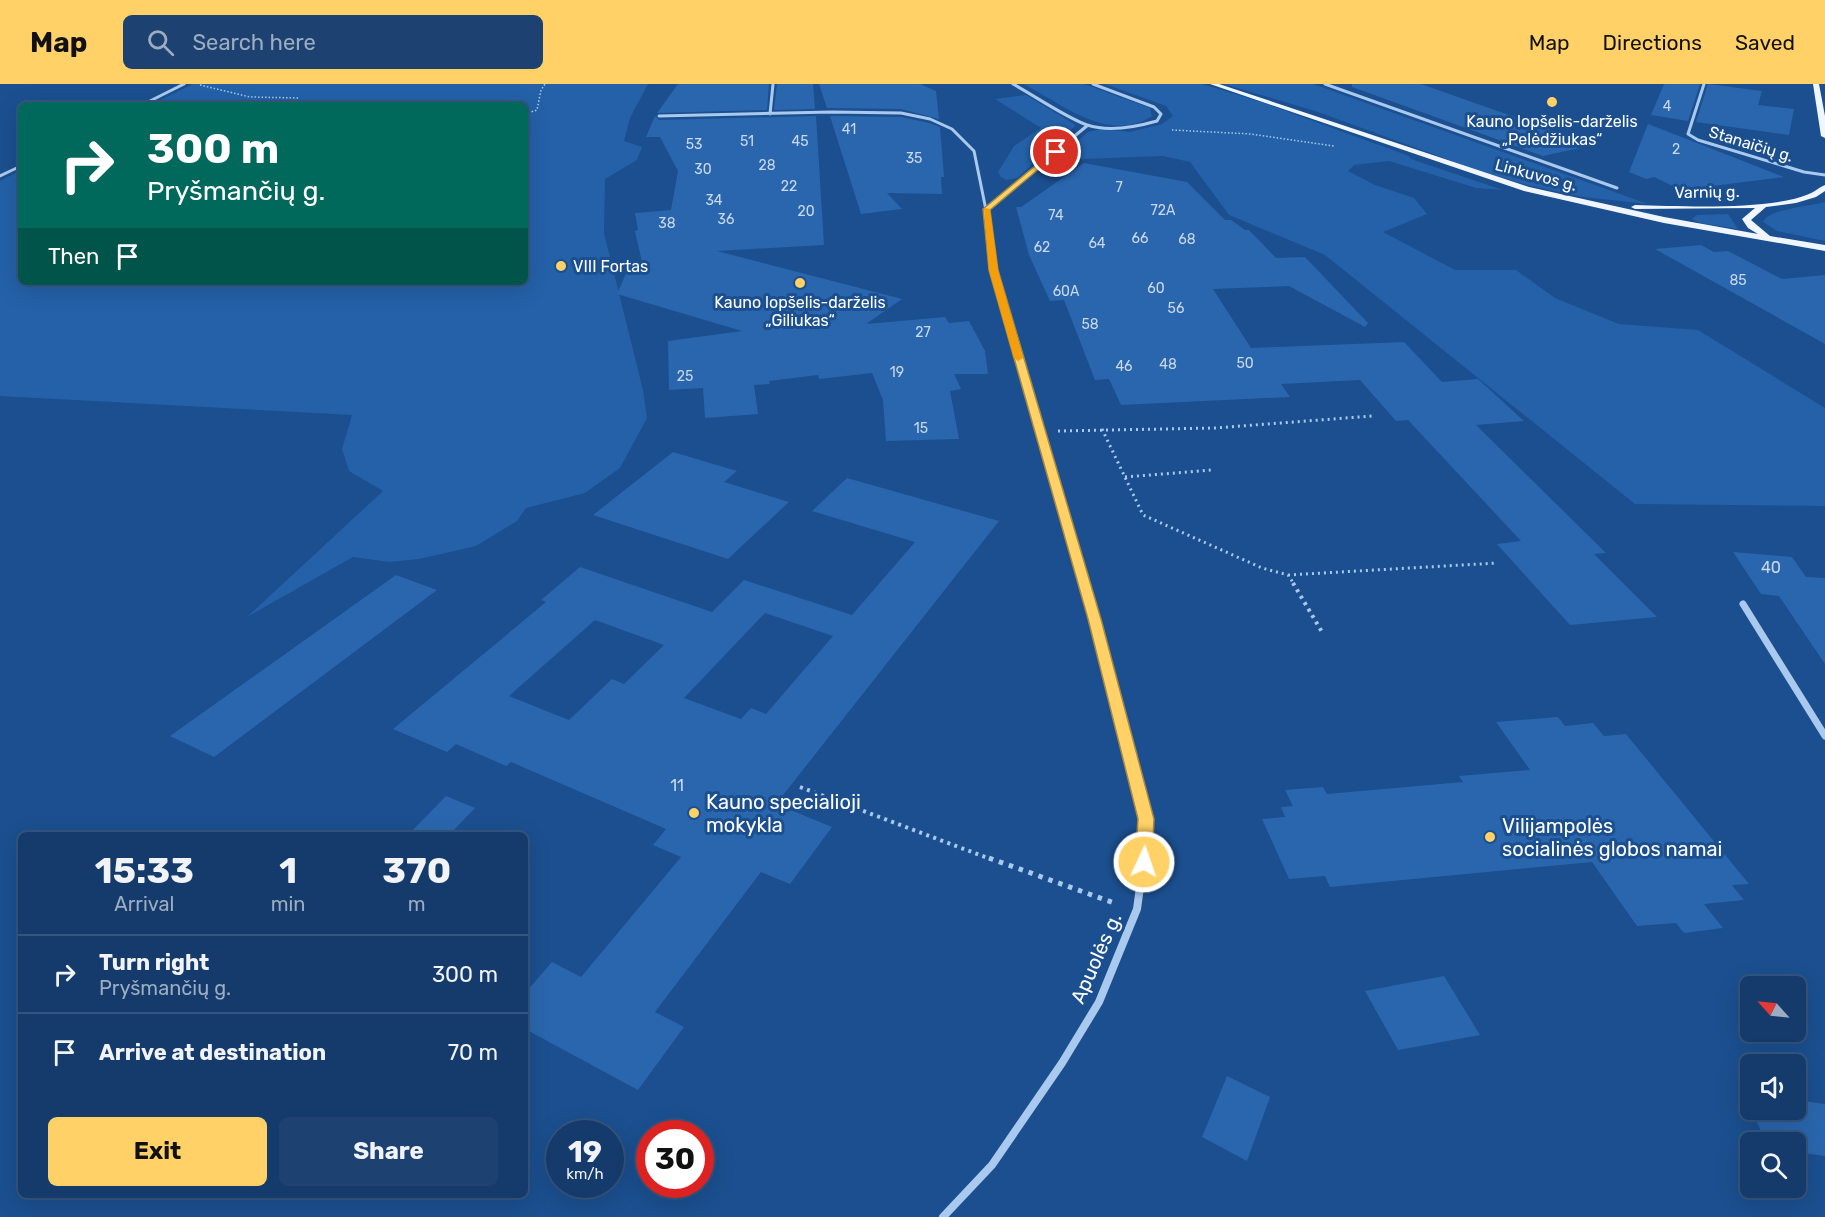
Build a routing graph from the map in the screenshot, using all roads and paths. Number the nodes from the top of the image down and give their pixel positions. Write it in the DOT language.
graph roads {
  1 [pos="184,84"];
  2 [pos="545,84"];
  3 [pos="773,84"];
  4 [pos="1013,84"];
  5 [pos="1093,84"];
  6 [pos="1214,84"];
  7 [pos="1325,84"];
  8 [pos="1704,84"];
  9 [pos="1816,84"];
  10 [pos="208,86"];
  11 [pos="300,98"];
  12 [pos="148,102"];
  13 [pos="528,113"];
  14 [pos="770,114"];
  15 [pos="659,116"];
  16 [pos="1088,125"];
  17 [pos="1171,130"];
  18 [pos="1825,136"];
  19 [pos="1344,148"];
  20 [pos="18,167"];
  21 [pos="1825,175"];
  22 [pos="0,176"];
  23 [pos="1825,187"];
  24 [pos="1617,189"];
  25 [pos="1825,198"];
  26 [pos="1809,199"];
  27 [pos="1586,203"];
  28 [pos="1763,206"];
  29 [pos="986,209"];
  30 [pos="1780,241"];
  31 [pos="1825,248"];
  32 [pos="1371,416"];
  33 [pos="1102,429"];
  34 [pos="1040,431"];
  35 [pos="1212,470"];
  36 [pos="1125,477"];
  37 [pos="1497,563"];
  38 [pos="1288,575"];
  39 [pos="1743,604"];
  40 [pos="1322,632"];
  41 [pos="1825,736"];
  42 [pos="800,787"];
  43 [pos="1137,909"];
  44 [pos="943,1217"];
  1 -- 12 [label="street"];
  2 -- 13 [label="path"];
  3 -- 14 [label="street"];
  4 -- 16 [label="street"];
  5 -- 16 [label="street"];
  6 -- 27 [label="main road, Linkuvos g."];
  7 -- 24 [label="street"];
  8 -- 21 [label="street, Stanaičių g."];
  9 -- 18 [label="main road"];
  10 -- 11 [label="path"];
  14 -- 15 [label="street, Apuolės g."];
  14 -- 29 [label="street, Apuolės g."];
  16 -- 29 [label="street"];
  17 -- 19 [label="path"];
  20 -- 22 [label="street"];
  23 -- 26 [label="main road, Varnių g."];
  25 -- 26 [label="main road"];
  26 -- 28 [label="main road, Varnių g."];
  27 -- 28 [label="main road, Varnių g."];
  27 -- 30 [label="main road, Linkuvos g."];
  28 -- 30 [label="main road"];
  29 -- 34 [label="street, Apuolės g."];
  30 -- 31 [label="main road, Linkuvos g."];
  32 -- 33 [label="path"];
  33 -- 34 [label="path"];
  33 -- 36 [label="path"];
  34 -- 43 [label="street, Apuolės g."];
  35 -- 36 [label="path"];
  36 -- 38 [label="path"];
  37 -- 38 [label="path"];
  38 -- 40 [label="path"];
  39 -- 41 [label="street"];
  42 -- 43 [label="path"];
  43 -- 44 [label="street, Apuolės g."];
}
